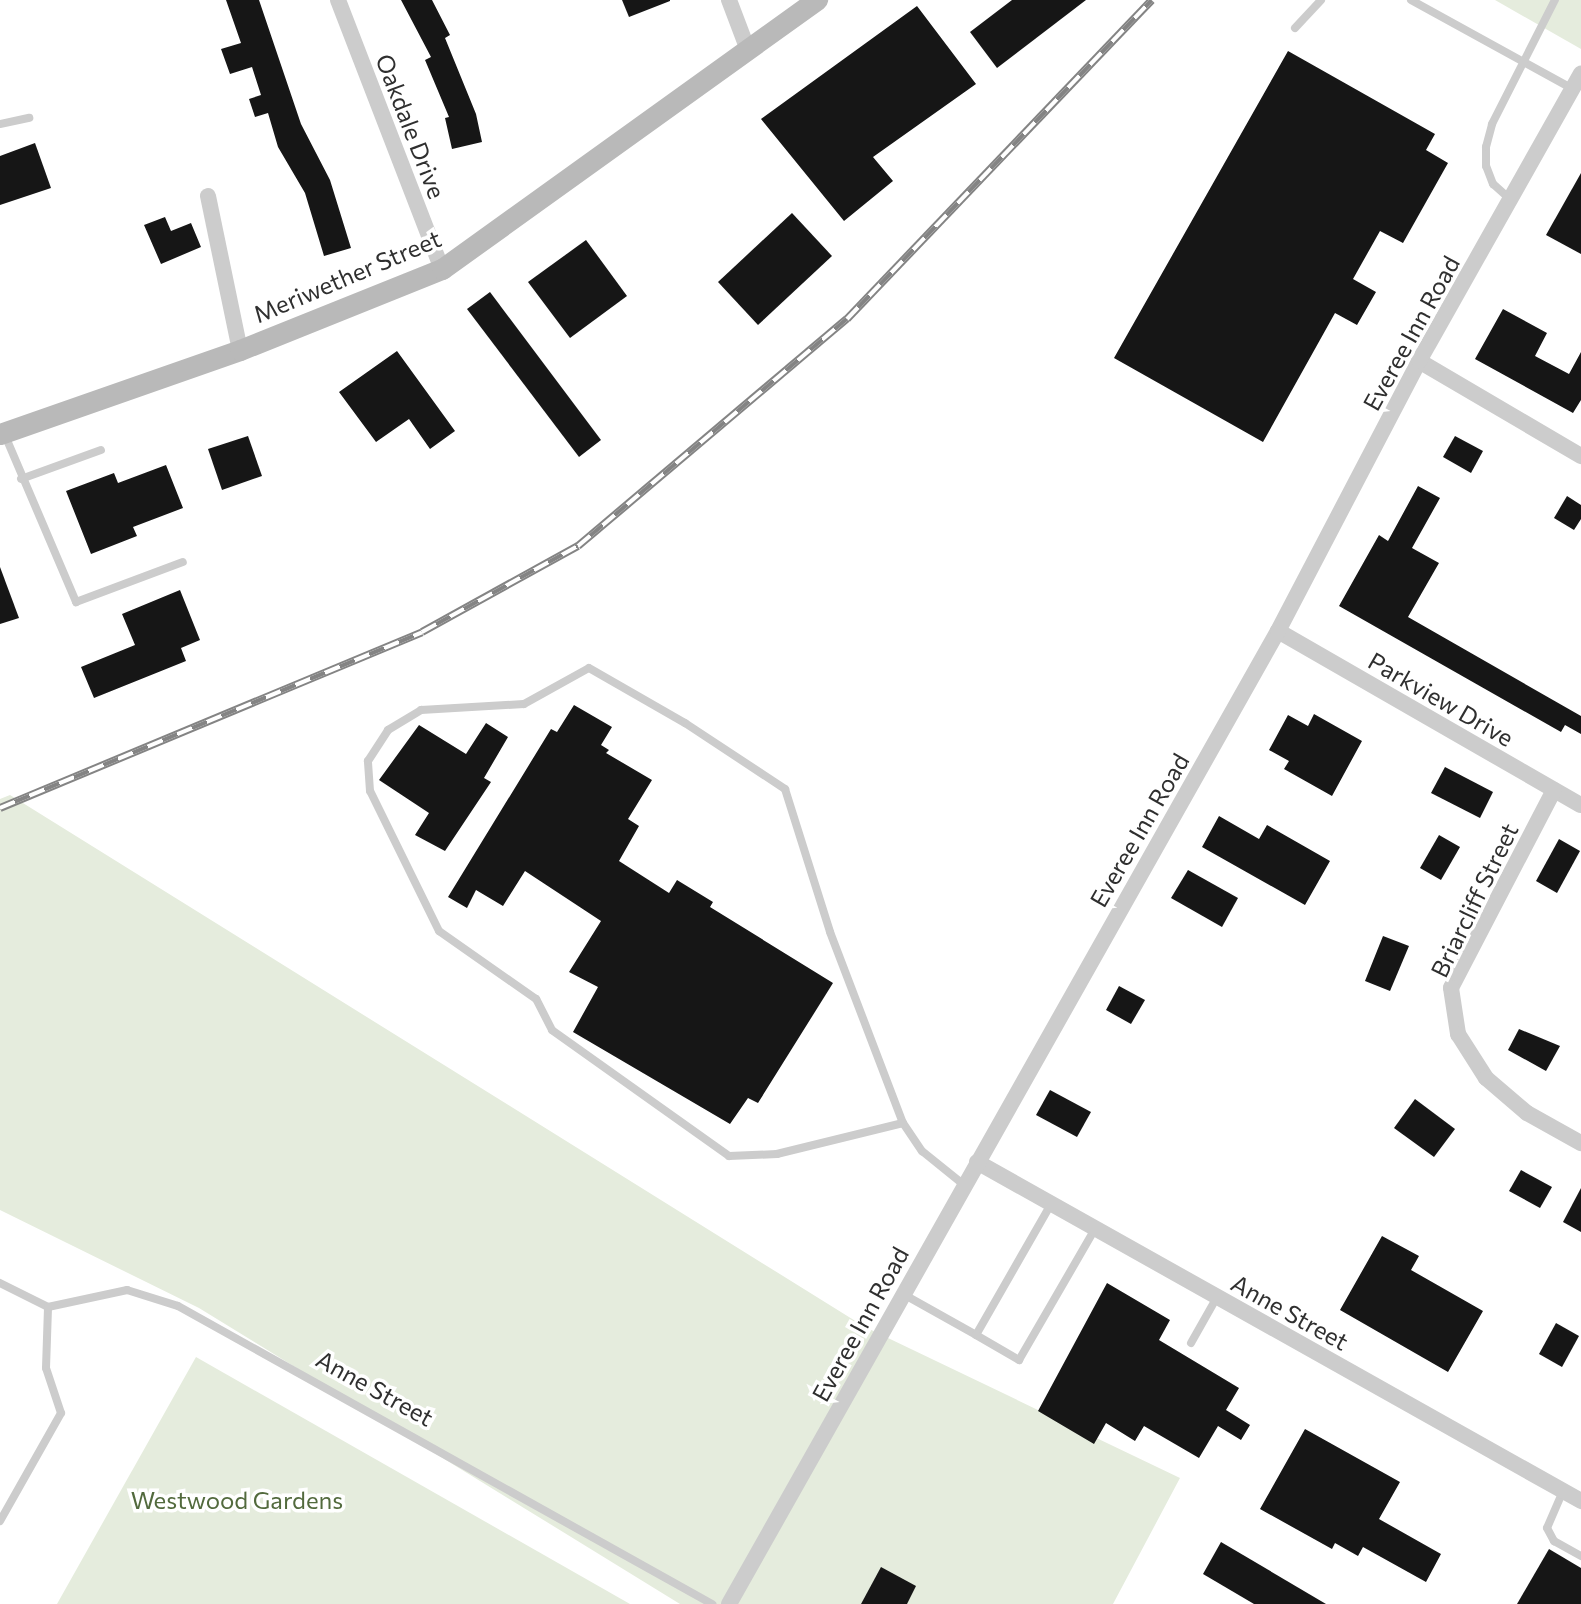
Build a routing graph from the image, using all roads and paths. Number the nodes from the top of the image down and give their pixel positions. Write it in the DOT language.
graph roads {
  1 [pos="338,0"];
  2 [pos="729,0"];
  3 [pos="817,0"];
  4 [pos="1321,0"];
  5 [pos="1411,0"];
  6 [pos="1555,0"];
  7 [pos="1295,28"];
  8 [pos="748,50"];
  9 [pos="1524,61"];
  10 [pos="1581,74"];
  11 [pos="1573,89"];
  12 [pos="29,118"];
  13 [pos="0,124"];
  14 [pos="208,197"];
  15 [pos="1511,200"];
  16 [pos="442,269"];
  17 [pos="240,350"];
  18 [pos="1419,361"];
  19 [pos="2,433"];
  20 [pos="101,450"];
  21 [pos="1581,456"];
  22 [pos="21,479"];
  23 [pos="183,562"];
  24 [pos="1278,631"];
  25 [pos="1554,790"];
  26 [pos="1581,805"];
  27 [pos="903,1123"];
  28 [pos="1581,1143"];
  29 [pos="977,1163"];
  30 [pos="964,1185"];
  31 [pos="1051,1204"];
  32 [pos="1095,1229"];
  33 [pos="0,1283"];
  34 [pos="903,1294"];
  35 [pos="1217,1297"];
  36 [pos="48,1307"];
  37 [pos="976,1335"];
  38 [pos="1191,1343"];
  39 [pos="1563,1491"];
  40 [pos="1581,1501"];
  41 [pos="0,1521"];
  42 [pos="1581,1556"];
  43 [pos="712,1604"];
  44 [pos="729,1604"];
  1 -- 16 [label="street, Oakdale Drive"];
  2 -- 8 [label="street"];
  3 -- 8 [label="street, Meriwether Street"];
  4 -- 7 [label="lane"];
  5 -- 9 [label="lane"];
  6 -- 9 [label="lane"];
  8 -- 16 [label="street, Meriwether Street"];
  9 -- 11 [label="lane"];
  9 -- 15 [label="lane"];
  10 -- 11 [label="street, Everee Inn Road"];
  11 -- 15 [label="street, Everee Inn Road"];
  12 -- 13 [label="lane"];
  14 -- 17 [label="street"];
  15 -- 18 [label="street, Everee Inn Road"];
  16 -- 17 [label="street, Meriwether Street"];
  17 -- 19 [label="street, Meriwether Street"];
  18 -- 21 [label="street"];
  18 -- 24 [label="street, Everee Inn Road"];
  19 -- 22 [label="lane"];
  20 -- 22 [label="lane"];
  22 -- 23 [label="lane"];
  24 -- 25 [label="street, Parkview Drive"];
  24 -- 29 [label="street, Everee Inn Road"];
  25 -- 26 [label="street, Parkview Drive"];
  25 -- 28 [label="street, Briarcliff Street"];
  27 -- 27 [label="lane"];
  27 -- 30 [label="lane"];
  29 -- 30 [label="street, Everee Inn Road"];
  29 -- 31 [label="street, Anne Street"];
  30 -- 34 [label="street, Everee Inn Road"];
  31 -- 32 [label="street, Anne Street"];
  31 -- 37 [label="lane"];
  32 -- 35 [label="street, Anne Street"];
  32 -- 37 [label="lane"];
  33 -- 36 [label="lane"];
  34 -- 37 [label="lane"];
  34 -- 44 [label="street, Everee Inn Road"];
  35 -- 38 [label="lane"];
  35 -- 39 [label="street, Anne Street"];
  36 -- 41 [label="lane"];
  36 -- 43 [label="lane, Anne Street"];
  39 -- 40 [label="street, Anne Street"];
  39 -- 42 [label="lane"];
}
